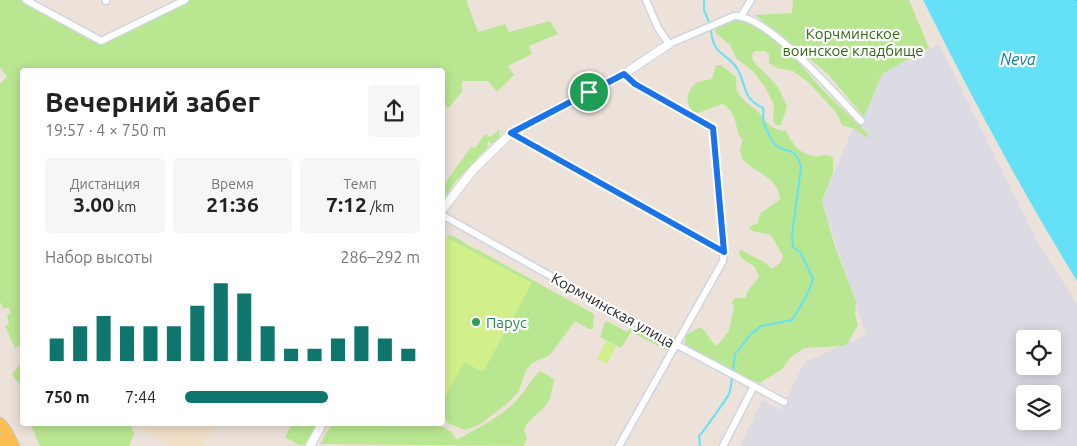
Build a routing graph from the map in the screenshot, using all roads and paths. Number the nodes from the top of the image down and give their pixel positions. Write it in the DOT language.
graph roads {
  1 [pos="26,0"];
  2 [pos="185,0"];
  3 [pos="646,0"];
  4 [pos="751,0"];
  5 [pos="741,16"];
  6 [pos="669,44"];
  7 [pos="624,74"];
  8 [pos="861,121"];
  9 [pos="511,133"];
  10 [pos="445,206"];
  11 [pos="445,217"];
  12 [pos="724,252"];
  13 [pos="676,345"];
  14 [pos="754,386"];
  15 [pos="784,402"];
  16 [pos="0,423"];
  17 [pos="321,426"];
  18 [pos="0,438"];
  19 [pos="4,446"];
  20 [pos="14,446"];
  21 [pos="310,446"];
  22 [pos="619,446"];
  23 [pos="723,446"];
  1 -- 2 [label="street"];
  3 -- 6 [label="street"];
  4 -- 5 [label="street"];
  5 -- 6 [label="street"];
  5 -- 8 [label="street"];
  6 -- 7 [label="street"];
  7 -- 9 [label="street"];
  7 -- 12 [label="street"];
  9 -- 10 [label="street"];
  9 -- 12 [label="street"];
  11 -- 13 [label="street, Кормчинская улица"];
  12 -- 13 [label="street"];
  13 -- 14 [label="street, Кормчинская улица"];
  13 -- 22 [label="street"];
  14 -- 15 [label="street, Кормчинская улица"];
  14 -- 23 [label="street"];
  16 -- 20 [label="main road"];
  17 -- 21 [label="street"];
  18 -- 19 [label="main road"];
}
